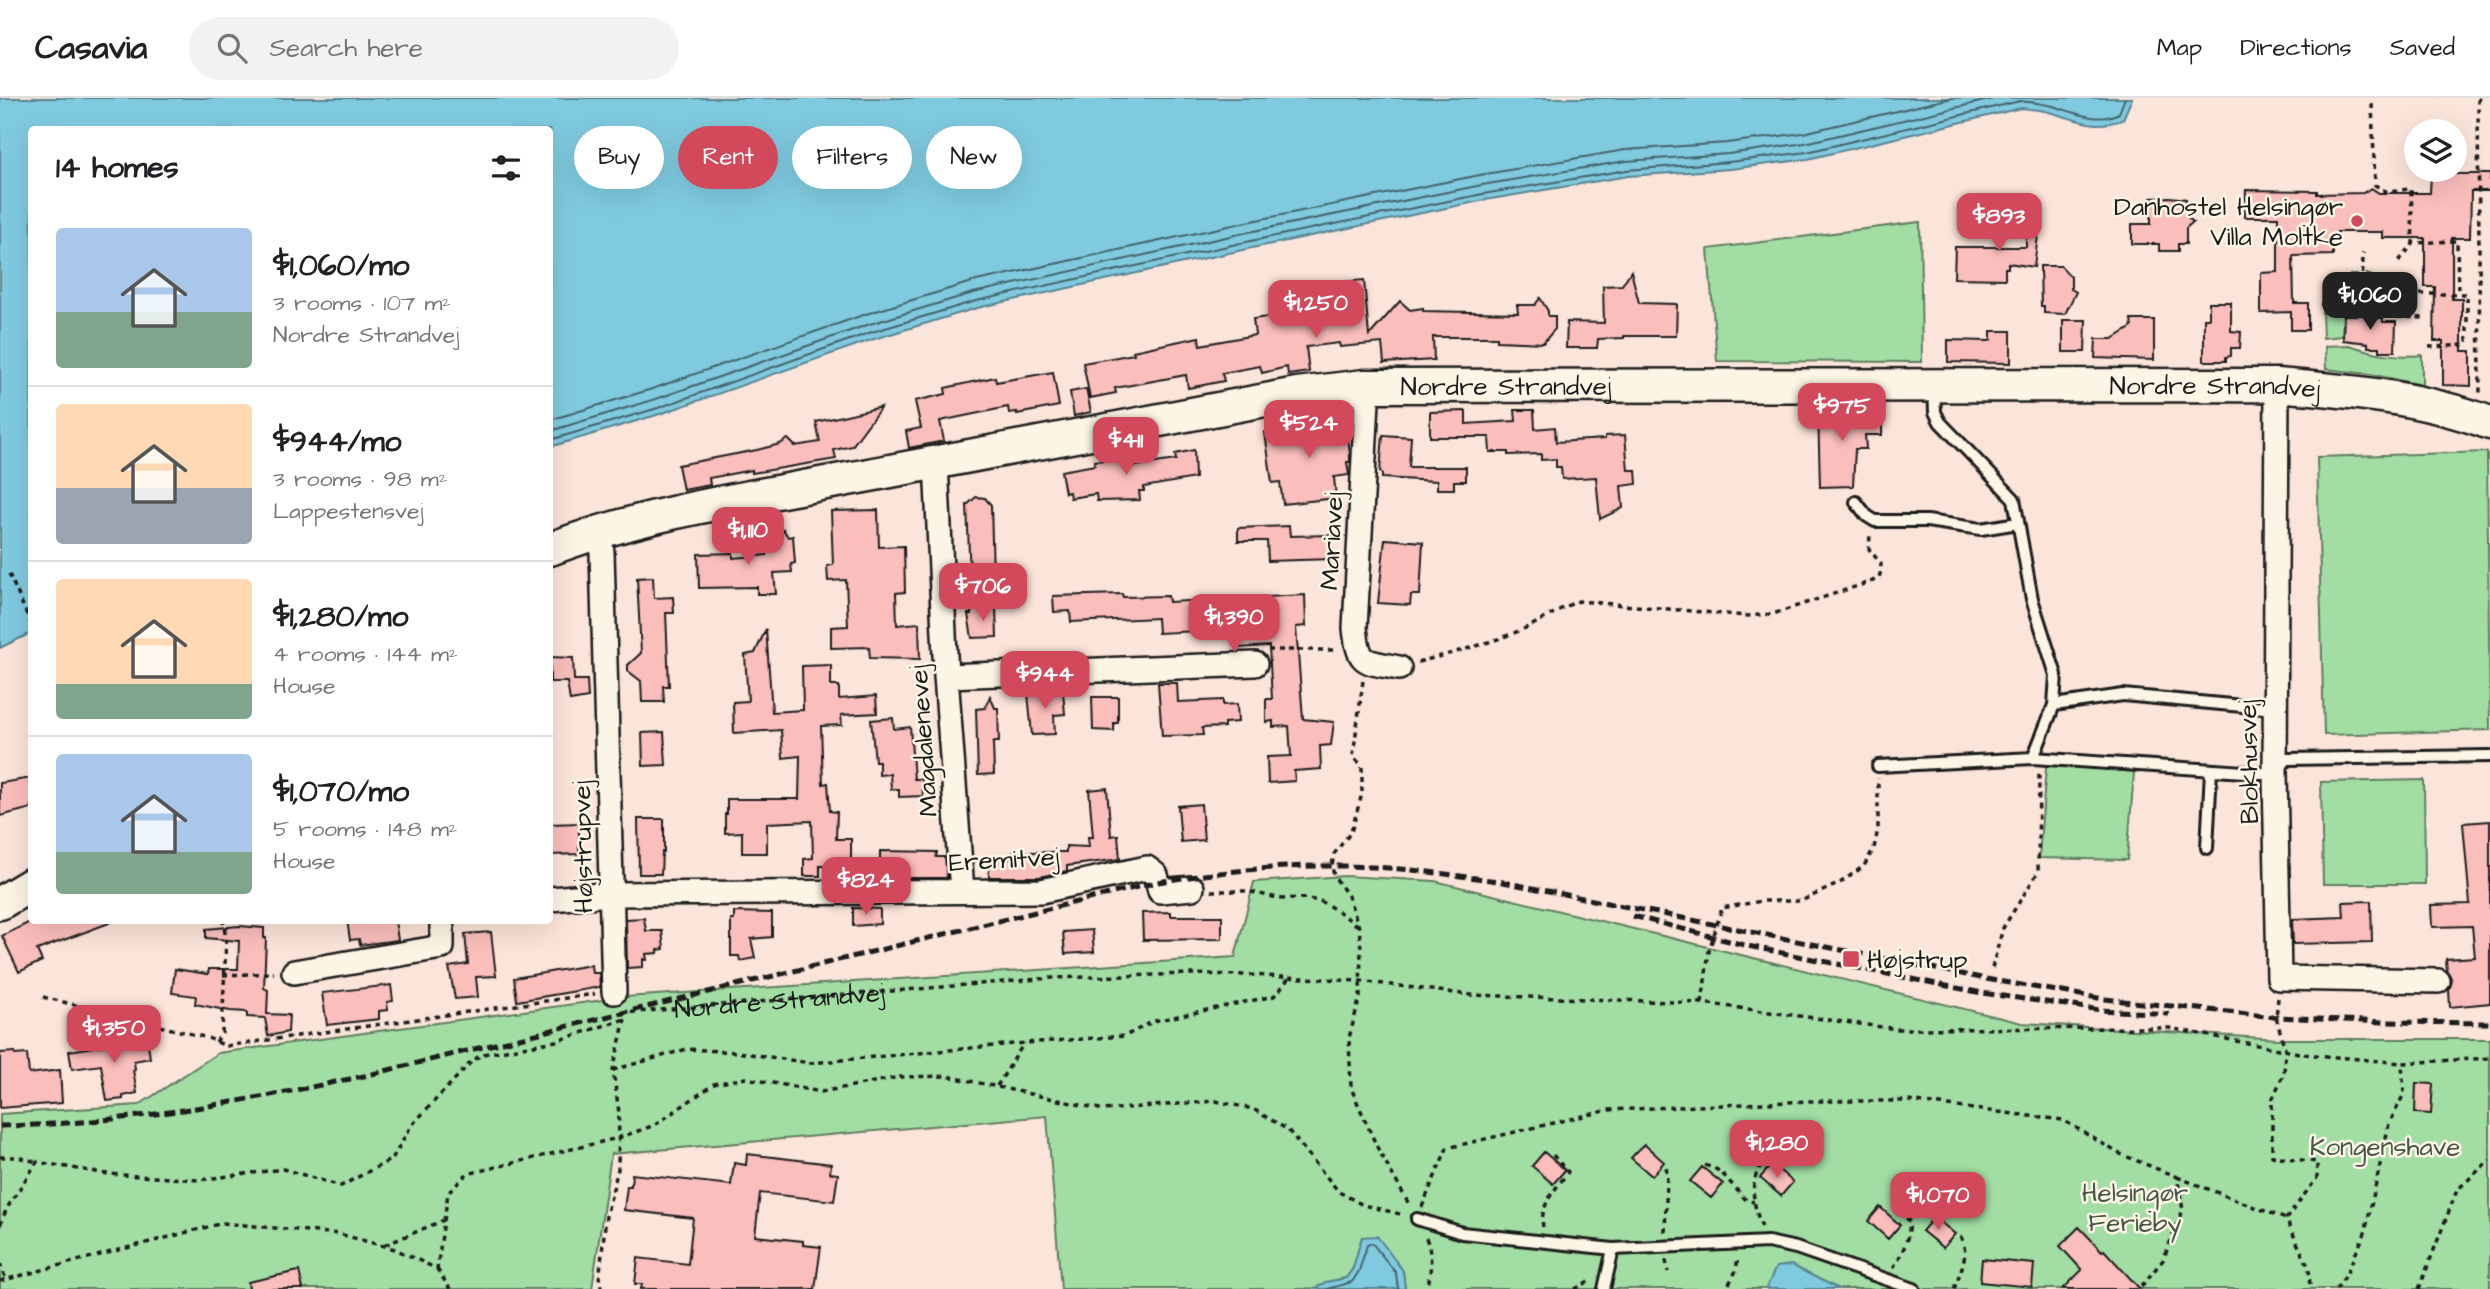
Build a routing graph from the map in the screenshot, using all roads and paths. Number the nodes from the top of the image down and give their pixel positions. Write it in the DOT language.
graph roads {
  1 [pos="2480,98"];
  2 [pos="2372,104"];
  3 [pos="2413,243"];
  4 [pos="2363,253"];
  5 [pos="2399,261"];
  6 [pos="2420,294"];
  7 [pos="2458,294"];
  8 [pos="2320,304"];
  9 [pos="2362,304"];
  10 [pos="2425,318"];
  11 [pos="2429,347"];
  12 [pos="2277,385"];
  13 [pos="1366,386"];
  14 [pos="1934,386"];
  15 [pos="2482,420"];
  16 [pos="936,462"];
  17 [pos="1856,502"];
  18 [pos="1875,521"];
  19 [pos="2018,523"];
  20 [pos="599,532"];
  21 [pos="553,548"];
  22 [pos="9,573"];
  23 [pos="28,617"];
  24 [pos="1362,656"];
  25 [pos="1255,664"];
  26 [pos="1399,668"];
  27 [pos="946,676"];
  28 [pos="2054,705"];
  29 [pos="2275,709"];
  30 [pos="2490,757"];
  31 [pos="2033,758"];
  32 [pos="1878,766"];
  33 [pos="2211,770"];
  34 [pos="2276,775"];
  35 [pos="2207,848"];
  36 [pos="28,886"];
  37 [pos="1192,888"];
  38 [pos="962,891"];
  39 [pos="611,894"];
  40 [pos="553,899"];
  41 [pos="0,903"];
  42 [pos="224,924"];
  43 [pos="442,924"];
  44 [pos="1359,927"];
  45 [pos="1992,968"];
  46 [pos="294,972"];
  47 [pos="223,975"];
  48 [pos="1291,976"];
  49 [pos="2279,978"];
  50 [pos="1360,981"];
  51 [pos="2438,981"];
  52 [pos="614,992"];
  53 [pos="43,997"];
  54 [pos="1702,1003"];
  55 [pos="623,1013"];
  56 [pos="625,1019"];
  57 [pos="216,1042"];
  58 [pos="1025,1042"];
  59 [pos="2285,1049"];
  60 [pos="2490,1058"];
  61 [pos="2402,1063"];
  62 [pos="614,1070"];
  63 [pos="997,1086"];
  64 [pos="618,1138"];
  65 [pos="1551,1153"];
  66 [pos="0,1157"];
  67 [pos="2490,1160"];
  68 [pos="37,1162"];
  69 [pos="1666,1164"];
  70 [pos="1781,1164"];
  71 [pos="1705,1165"];
  72 [pos="2177,1177"];
  73 [pos="1754,1202"];
  74 [pos="1900,1211"];
  75 [pos="1417,1219"];
  76 [pos="2286,1219"];
  77 [pos="444,1220"];
  78 [pos="0,1225"];
  79 [pos="1959,1234"];
  80 [pos="1547,1242"];
  81 [pos="1768,1242"];
  82 [pos="1736,1243"];
  83 [pos="383,1246"];
  84 [pos="1664,1246"];
  85 [pos="1613,1249"];
  86 [pos="0,1263"];
  87 [pos="437,1269"];
  88 [pos="1885,1278"];
  89 [pos="3,1281"];
  90 [pos="1728,1284"];
  91 [pos="450,1289"];
  92 [pos="602,1289"];
  93 [pos="1427,1289"];
  94 [pos="1604,1289"];
  95 [pos="1914,1289"];
  96 [pos="1954,1289"];
  97 [pos="2139,1289"];
  98 [pos="2310,1289"];
  99 [pos="2336,1289"];
  100 [pos="2419,1289"];
  1 -- 15 [label="path"];
  2 -- 3 [label="path"];
  3 -- 5 [label="path"];
  3 -- 7 [label="path"];
  4 -- 9 [label="path"];
  6 -- 7 [label="path"];
  7 -- 11 [label="path"];
  8 -- 9 [label="path"];
  9 -- 10 [label="path"];
  12 -- 14 [label="main road, Nordre Strandvej"];
  12 -- 15 [label="main road, Nordre Strandvej"];
  12 -- 29 [label="street, Blokhusvej"];
  13 -- 14 [label="main road, Nordre Strandvej"];
  13 -- 16 [label="main road, Nordre Strandvej"];
  13 -- 24 [label="street, Mariavej"];
  14 -- 19 [label="lane"];
  16 -- 20 [label="main road, Nordre Strandvej"];
  16 -- 27 [label="street, Magdalenevej"];
  17 -- 18 [label="lane"];
  18 -- 19 [label="lane"];
  18 -- 26 [label="path"];
  19 -- 28 [label="lane"];
  20 -- 21 [label="main road, Nordre Strandvej"];
  20 -- 39 [label="street, Højstrupvej"];
  22 -- 23 [label="path"];
  24 -- 25 [label="path"];
  24 -- 26 [label="street"];
  24 -- 44 [label="path"];
  25 -- 27 [label="street"];
  27 -- 38 [label="street, Magdalenevej"];
  28 -- 29 [label="lane"];
  28 -- 31 [label="lane"];
  29 -- 34 [label="street, Blokhusvej"];
  30 -- 34 [label="lane"];
  31 -- 32 [label="lane"];
  31 -- 33 [label="lane"];
  31 -- 45 [label="path"];
  32 -- 54 [label="path"];
  33 -- 34 [label="lane"];
  33 -- 35 [label="lane"];
  34 -- 49 [label="street, Blokhusvej"];
  36 -- 41 [label="main road"];
  37 -- 38 [label="street, Eremitvej"];
  37 -- 44 [label="path"];
  38 -- 39 [label="street, Eremitvej"];
  39 -- 40 [label="street, Eremitvej"];
  39 -- 52 [label="street, Højstrupvej"];
  42 -- 47 [label="path"];
  43 -- 46 [label="street"];
  44 -- 50 [label="path"];
  46 -- 47 [label="path"];
  47 -- 57 [label="path"];
  48 -- 50 [label="path, Nordre Strandvej"];
  48 -- 55 [label="path, Nordre Strandvej"];
  48 -- 58 [label="path"];
  49 -- 51 [label="street"];
  49 -- 59 [label="path"];
  50 -- 54 [label="path, Nordre Strandvej"];
  50 -- 75 [label="path"];
  52 -- 55 [label="path"];
  52 -- 57 [label="path"];
  53 -- 57 [label="path"];
  54 -- 59 [label="path, Nordre Strandvej"];
  55 -- 56 [label="path"];
  56 -- 62 [label="path"];
  56 -- 68 [label="path"];
  58 -- 62 [label="path"];
  58 -- 63 [label="path"];
  59 -- 61 [label="path, Nordre Strandvej"];
  59 -- 76 [label="path"];
  60 -- 61 [label="path, Nordre Strandvej"];
  61 -- 99 [label="path"];
  62 -- 64 [label="path"];
  63 -- 64 [label="path"];
  63 -- 75 [label="path"];
  64 -- 77 [label="path"];
  64 -- 92 [label="path"];
  65 -- 80 [label="path"];
  66 -- 68 [label="path"];
  67 -- 100 [label="path"];
  68 -- 78 [label="path"];
  69 -- 84 [label="path"];
  70 -- 73 [label="path"];
  71 -- 73 [label="path"];
  72 -- 75 [label="path"];
  72 -- 76 [label="path"];
  72 -- 97 [label="path"];
  73 -- 81 [label="path"];
  74 -- 88 [label="path"];
  75 -- 80 [label="lane"];
  75 -- 93 [label="path"];
  76 -- 98 [label="path"];
  77 -- 83 [label="path"];
  77 -- 87 [label="path"];
  79 -- 96 [label="path"];
  80 -- 85 [label="lane"];
  81 -- 82 [label="lane"];
  81 -- 88 [label="lane"];
  82 -- 84 [label="lane"];
  82 -- 90 [label="path"];
  83 -- 87 [label="path"];
  83 -- 89 [label="path"];
  84 -- 85 [label="lane"];
  85 -- 94 [label="lane"];
  86 -- 89 [label="path"];
  87 -- 91 [label="path"];
  88 -- 95 [label="lane"];
}
